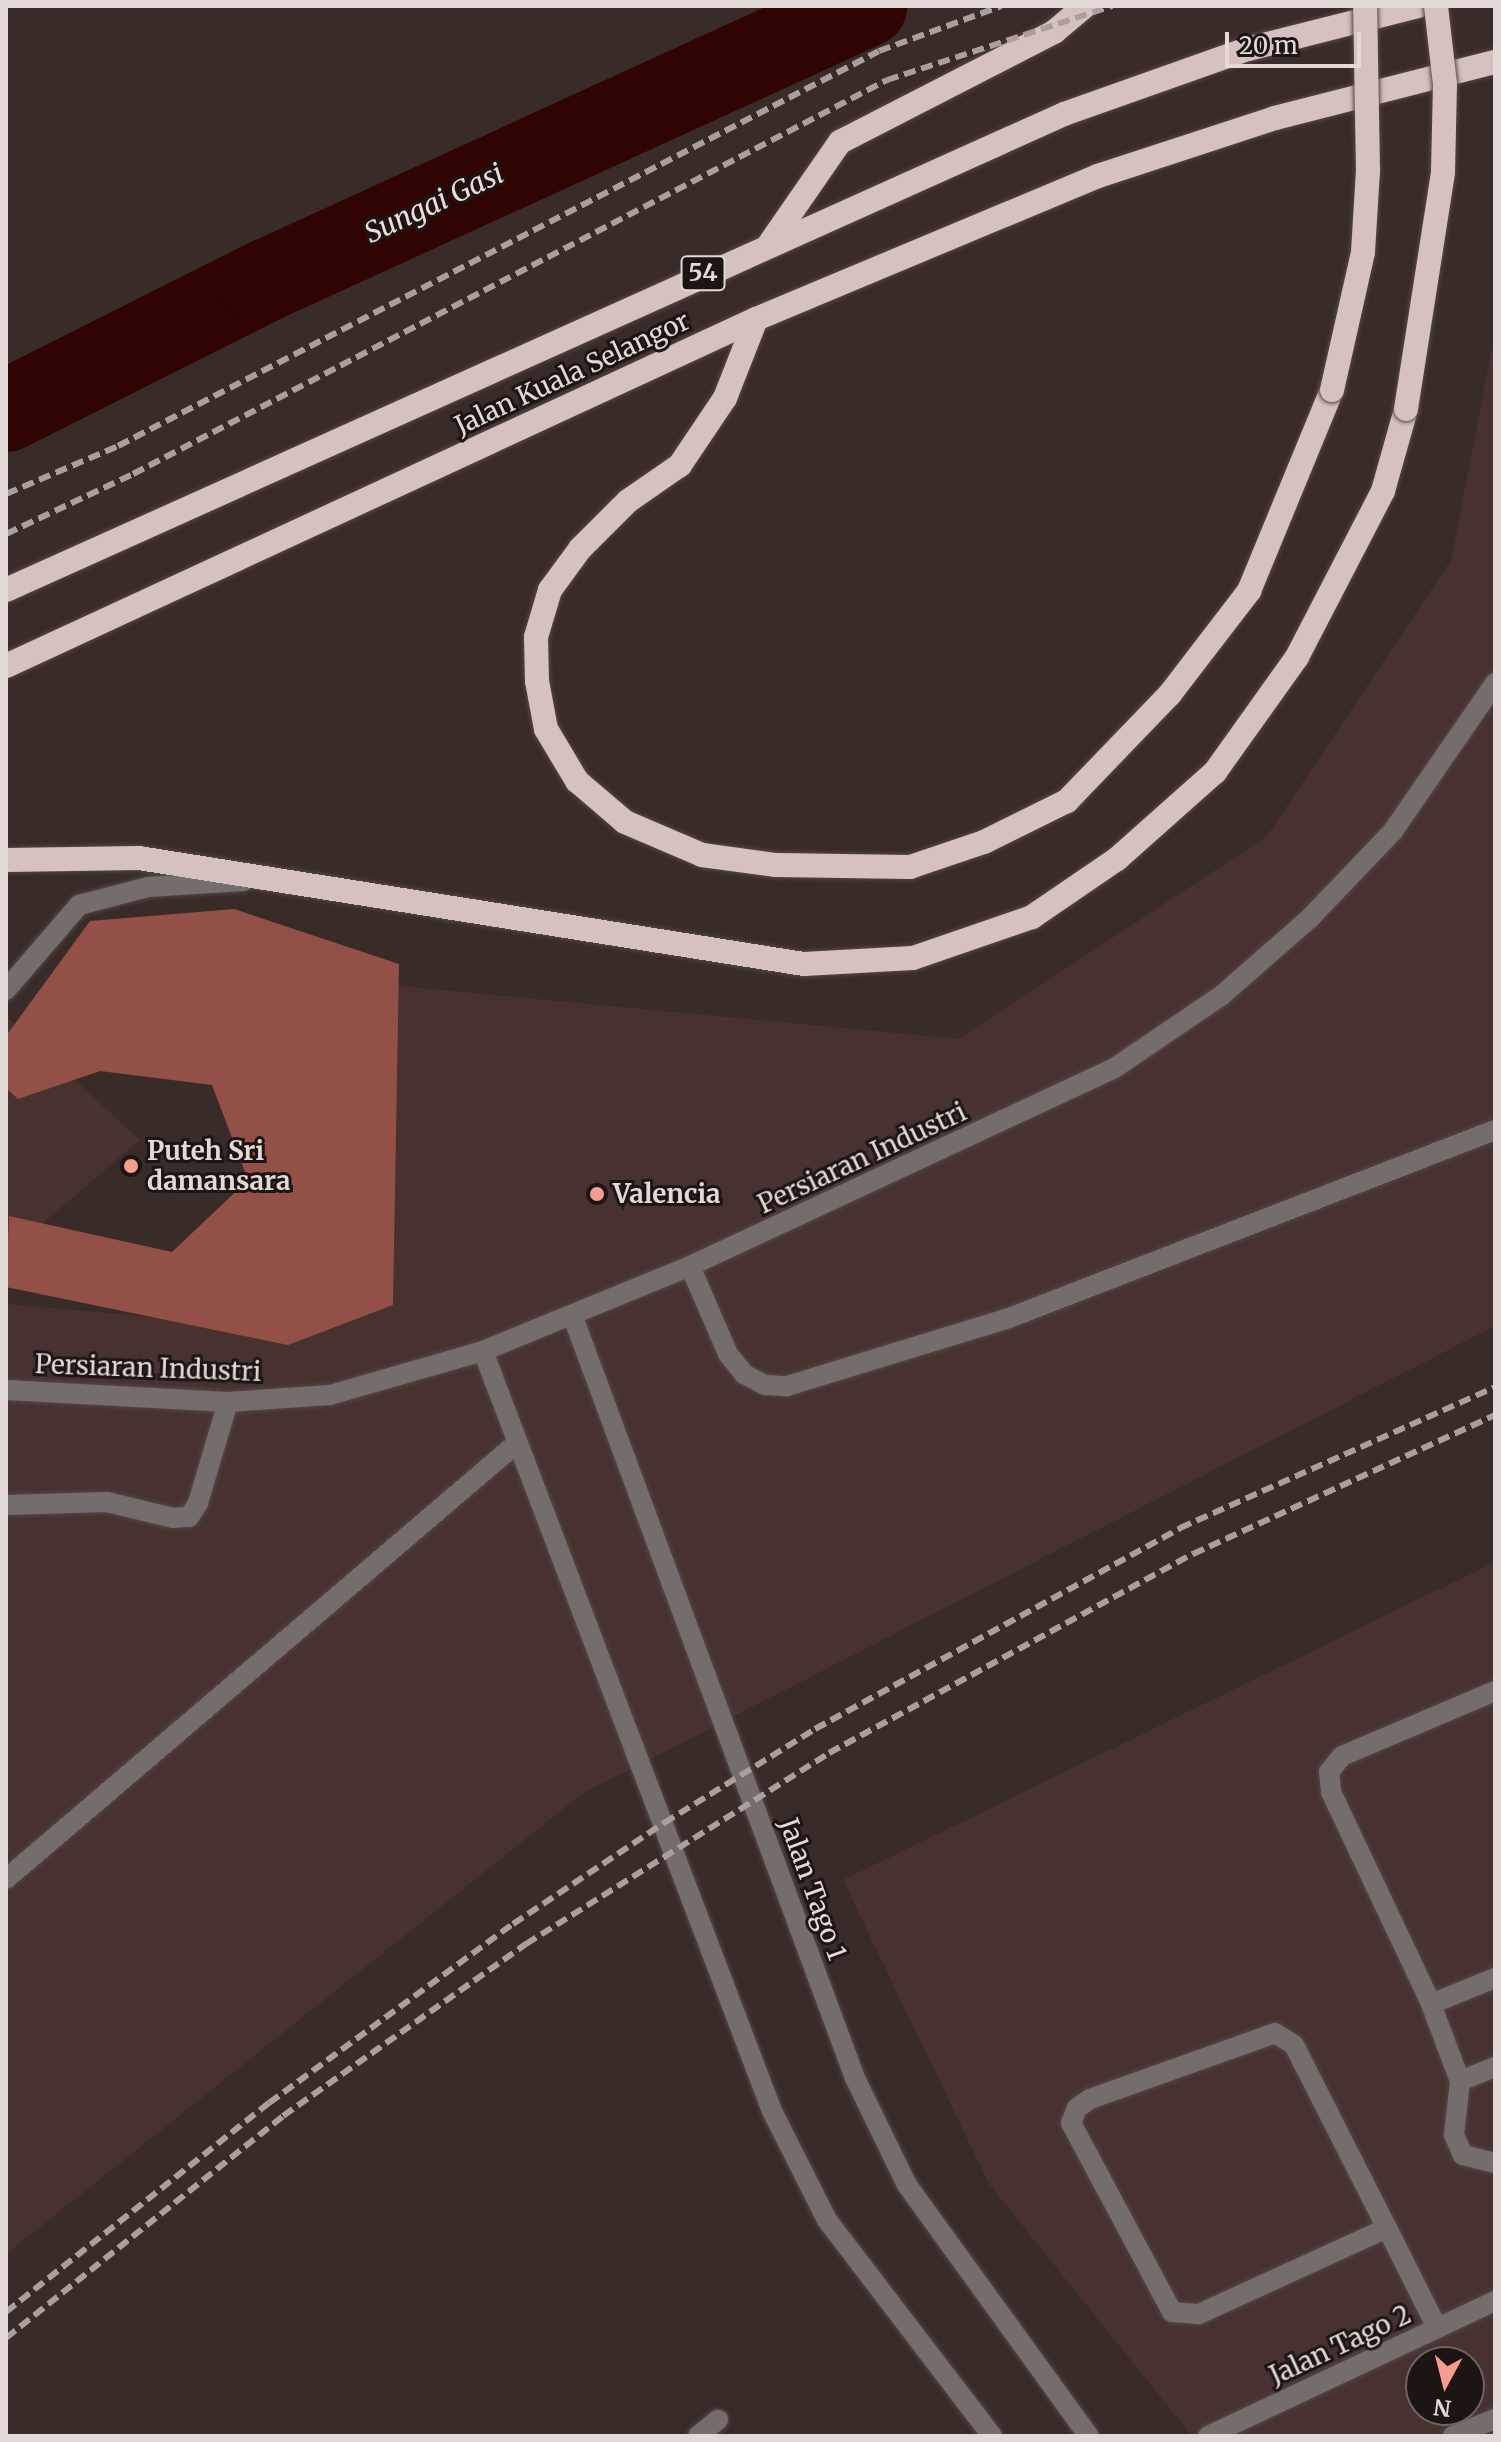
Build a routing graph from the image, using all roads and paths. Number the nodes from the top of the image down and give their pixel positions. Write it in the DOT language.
graph roads {
  1 [pos="1085,6"];
  2 [pos="1365,6"];
  3 [pos="1418,6"];
  4 [pos="1436,6"];
  5 [pos="1495,62"];
  6 [pos="770,243"];
  7 [pos="756,319"];
  8 [pos="6,590"];
  9 [pos="6,666"];
  10 [pos="1495,683"];
  11 [pos="6,860"];
  12 [pos="272,880"];
  13 [pos="6,990"];
  14 [pos="1495,1130"];
  15 [pos="690,1266"];
  16 [pos="573,1317"];
  17 [pos="483,1351"];
  18 [pos="6,1390"];
  19 [pos="228,1402"];
  20 [pos="517,1443"];
  21 [pos="6,1505"];
  22 [pos="1495,1691"];
  23 [pos="6,1879"];
  24 [pos="1495,1978"];
  25 [pos="1431,2004"];
  26 [pos="1495,2067"];
  27 [pos="1460,2081"];
  28 [pos="1495,2163"];
  29 [pos="1387,2228"];
  30 [pos="1495,2301"];
  31 [pos="1437,2328"];
  32 [pos="1495,2419"];
  33 [pos="718,2420"];
  34 [pos="698,2436"];
  35 [pos="992,2436"];
  36 [pos="1089,2436"];
  37 [pos="1208,2436"];
  38 [pos="1453,2436"];
  1 -- 6 [label="highway"];
  2 -- 7 [label="highway, bridge"];
  3 -- 6 [label="highway, Jalan Kuala Selangor / 54"];
  4 -- 12 [label="highway, bridge"];
  5 -- 7 [label="highway, Jalan Kuala Selangor / 54"];
  6 -- 8 [label="highway, Jalan Kuala Selangor / 54"];
  7 -- 9 [label="highway, Jalan Kuala Selangor / 54"];
  10 -- 15 [label="street, Persiaran Industri"];
  11 -- 12 [label="highway"];
  12 -- 13 [label="street"];
  14 -- 15 [label="street"];
  15 -- 16 [label="street, Persiaran Industri"];
  16 -- 17 [label="street, Persiaran Industri"];
  16 -- 36 [label="street, Jalan Tago 1"];
  17 -- 19 [label="street, Persiaran Industri"];
  17 -- 20 [label="street"];
  18 -- 19 [label="street, Persiaran Industri"];
  19 -- 21 [label="street"];
  20 -- 23 [label="street"];
  20 -- 35 [label="street"];
  22 -- 25 [label="street"];
  24 -- 25 [label="street"];
  25 -- 27 [label="street"];
  26 -- 27 [label="street"];
  27 -- 28 [label="street"];
  29 -- 29 [label="street"];
  29 -- 31 [label="street"];
  30 -- 31 [label="street, Jalan Tago 2"];
  31 -- 37 [label="street, Jalan Tago 2"];
  32 -- 38 [label="street"];
  33 -- 34 [label="street"];
}
